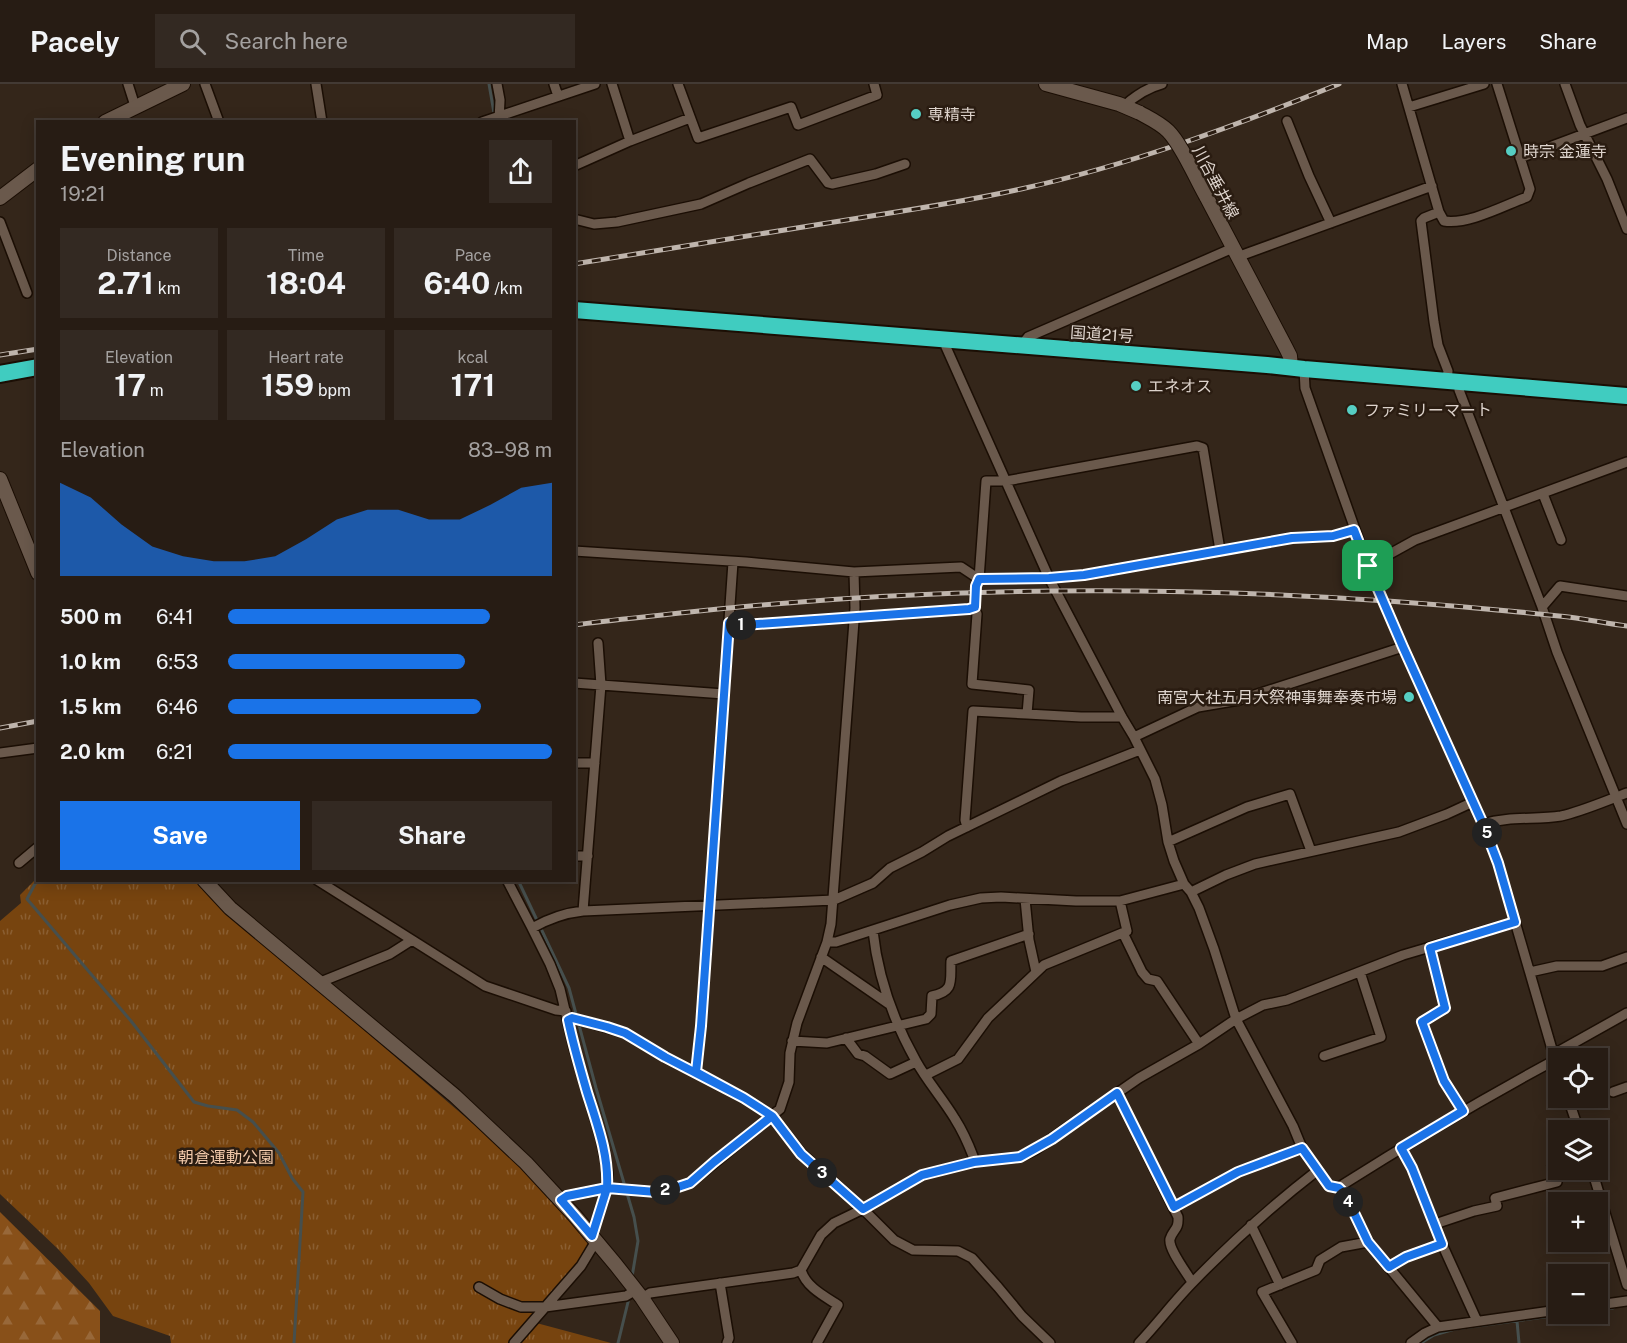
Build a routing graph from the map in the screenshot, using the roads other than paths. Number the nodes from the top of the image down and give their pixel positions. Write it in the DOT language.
graph roads {
  1 [pos="128,84"];
  2 [pos="183,84"];
  3 [pos="205,84"];
  4 [pos="316,84"];
  5 [pos="497,84"];
  6 [pos="554,84"];
  7 [pos="595,84"];
  8 [pos="612,84"];
  9 [pos="678,84"];
  10 [pos="874,84"];
  11 [pos="1046,84"];
  12 [pos="1162,84"];
  13 [pos="1402,84"];
  14 [pos="1484,84"];
  15 [pos="1497,84"];
  16 [pos="1565,84"];
  17 [pos="558,96"];
  18 [pos="135,106"];
  19 [pos="1124,106"];
  20 [pos="1409,107"];
  21 [pos="512,117"];
  22 [pos="690,118"];
  23 [pos="1627,118"];
  24 [pos="492,119"];
  25 [pos="109,120"];
  26 [pos="218,120"];
  27 [pos="322,120"];
  28 [pos="1287,121"];
  29 [pos="1585,134"];
  30 [pos="630,141"];
  31 [pos="1520,158"];
  32 [pos="905,164"];
  33 [pos="576,165"];
  34 [pos="36,171"];
  35 [pos="1432,186"];
  36 [pos="0,198"];
  37 [pos="1439,212"];
  38 [pos="576,220"];
  39 [pos="0,222"];
  40 [pos="1331,223"];
  41 [pos="1627,229"];
  42 [pos="1235,252"];
  43 [pos="27,293"];
  44 [pos="576,310"];
  45 [pos="945,339"];
  46 [pos="1022,345"];
  47 [pos="36,367"];
  48 [pos="1297,368"];
  49 [pos="0,374"];
  50 [pos="1453,381"];
  51 [pos="1627,396"];
  52 [pos="1627,462"];
  53 [pos="0,479"];
  54 [pos="1006,481"];
  55 [pos="1543,494"];
  56 [pos="1503,508"];
  57 [pos="1354,530"];
  58 [pos="1561,540"];
  59 [pos="1220,550"];
  60 [pos="576,551"];
  61 [pos="733,562"];
  62 [pos="1368,566"];
  63 [pos="36,568"];
  64 [pos="854,572"];
  65 [pos="1049,578"];
  66 [pos="979,579"];
  67 [pos="1627,596"];
  68 [pos="1542,606"];
  69 [pos="975,607"];
  70 [pos="854,618"];
  71 [pos="729,623"];
  72 [pos="598,643"];
  73 [pos="1403,647"];
  74 [pos="576,683"];
  75 [pos="601,685"];
  76 [pos="724,694"];
  77 [pos="1027,714"];
  78 [pos="1122,717"];
  79 [pos="1134,737"];
  80 [pos="1140,750"];
  81 [pos="35,751"];
  82 [pos="0,753"];
  83 [pos="576,763"];
  84 [pos="595,764"];
  85 [pos="1627,792"];
  86 [pos="1617,796"];
  87 [pos="1473,802"];
  88 [pos="1483,824"];
  89 [pos="1627,824"];
  90 [pos="967,827"];
  91 [pos="1168,842"];
  92 [pos="36,849"];
  93 [pos="1311,851"];
  94 [pos="576,856"];
  95 [pos="588,856"];
  96 [pos="18,863"];
  97 [pos="206,882"];
  98 [pos="320,882"];
  99 [pos="508,882"];
  100 [pos="1188,888"];
  101 [pos="1025,899"];
  102 [pos="834,900"];
  103 [pos="1120,901"];
  104 [pos="710,906"];
  105 [pos="583,911"];
  106 [pos="1515,922"];
  107 [pos="533,927"];
  108 [pos="873,931"];
  109 [pos="1123,933"];
  110 [pos="1029,934"];
  111 [pos="412,940"];
  112 [pos="827,942"];
  113 [pos="1430,948"];
  114 [pos="821,957"];
  115 [pos="1627,957"];
  116 [pos="1036,972"];
  117 [pos="1360,972"];
  118 [pos="1530,972"];
  119 [pos="318,983"];
  120 [pos="889,1004"];
  121 [pos="1627,1013"];
  122 [pos="569,1016"];
  123 [pos="1236,1019"];
  124 [pos="897,1025"];
  125 [pos="846,1038"];
  126 [pos="792,1041"];
  127 [pos="1199,1044"];
  128 [pos="1551,1048"];
  129 [pos="1569,1048"];
  130 [pos="1324,1056"];
  131 [pos="1548,1061"];
  132 [pos="916,1062"];
  133 [pos="696,1072"];
  134 [pos="926,1075"];
  135 [pos="1627,1087"];
  136 [pos="1613,1092"];
  137 [pos="1117,1093"];
  138 [pos="1463,1111"];
  139 [pos="772,1116"];
  140 [pos="1302,1148"];
  141 [pos="1401,1148"];
  142 [pos="974,1162"];
  143 [pos="1318,1170"];
  144 [pos="1556,1180"];
  145 [pos="1595,1180"];
  146 [pos="607,1188"];
  147 [pos="1339,1188"];
  148 [pos="561,1200"];
  149 [pos="1174,1207"];
  150 [pos="863,1209"];
  151 [pos="1435,1224"];
  152 [pos="1251,1225"];
  153 [pos="594,1238"];
  154 [pos="1368,1242"];
  155 [pos="1442,1244"];
  156 [pos="1389,1267"];
  157 [pos="801,1270"];
  158 [pos="1192,1282"];
  159 [pos="720,1283"];
  160 [pos="1280,1285"];
  161 [pos="1627,1285"];
  162 [pos="478,1287"];
  163 [pos="639,1294"];
  164 [pos="1627,1301"];
  165 [pos="1608,1304"];
  166 [pos="545,1307"];
  167 [pos="1548,1311"];
  168 [pos="1477,1321"];
  169 [pos="1438,1327"];
  170 [pos="514,1343"];
  171 [pos="672,1343"];
  172 [pos="727,1343"];
  173 [pos="816,1343"];
  174 [pos="1050,1343"];
  175 [pos="1139,1343"];
  176 [pos="1292,1343"];
  177 [pos="1411,1343"];
  1 -- 18 [label="street"];
  2 -- 18 [label="street"];
  3 -- 26 [label="street"];
  4 -- 27 [label="street"];
  5 -- 24 [label="street"];
  6 -- 17 [label="street"];
  7 -- 17 [label="street"];
  8 -- 30 [label="street"];
  9 -- 22 [label="street"];
  10 -- 22 [label="street"];
  11 -- 19 [label="street, 川合垂井線"];
  12 -- 19 [label="street"];
  13 -- 20 [label="street"];
  14 -- 20 [label="street"];
  15 -- 31 [label="street"];
  16 -- 29 [label="street"];
  17 -- 21 [label="street"];
  18 -- 25 [label="street"];
  19 -- 42 [label="street, 川合垂井線, bridge"];
  20 -- 35 [label="street"];
  21 -- 24 [label="street"];
  22 -- 30 [label="street"];
  23 -- 29 [label="street"];
  28 -- 40 [label="street"];
  29 -- 31 [label="street"];
  29 -- 41 [label="street"];
  30 -- 33 [label="street"];
  31 -- 37 [label="street"];
  32 -- 38 [label="street"];
  34 -- 36 [label="street"];
  35 -- 37 [label="street"];
  35 -- 40 [label="street"];
  37 -- 50 [label="street"];
  39 -- 43 [label="street"];
  40 -- 42 [label="street"];
  42 -- 46 [label="street"];
  42 -- 48 [label="street, 川合垂井線"];
  44 -- 45 [label="highway, 国道21号"];
  45 -- 46 [label="highway, 国道21号"];
  45 -- 54 [label="street"];
  46 -- 48 [label="highway, 国道21号"];
  47 -- 49 [label="highway"];
  48 -- 50 [label="highway, 国道21号"];
  48 -- 57 [label="street"];
  50 -- 51 [label="highway, 国道21号"];
  50 -- 56 [label="street"];
  52 -- 55 [label="street"];
  53 -- 63 [label="street"];
  54 -- 59 [label="street"];
  54 -- 65 [label="street"];
  54 -- 66 [label="street"];
  55 -- 56 [label="street"];
  55 -- 58 [label="street"];
  56 -- 62 [label="street"];
  56 -- 68 [label="street"];
  57 -- 59 [label="street"];
  57 -- 62 [label="street"];
  59 -- 65 [label="street"];
  60 -- 61 [label="street"];
  61 -- 64 [label="street"];
  61 -- 71 [label="street"];
  62 -- 73 [label="street"];
  64 -- 66 [label="street"];
  64 -- 70 [label="street"];
  65 -- 66 [label="street"];
  65 -- 78 [label="street"];
  66 -- 69 [label="street"];
  67 -- 68 [label="street"];
  68 -- 86 [label="street"];
  69 -- 70 [label="street"];
  69 -- 77 [label="street"];
  70 -- 71 [label="street"];
  70 -- 102 [label="street"];
  71 -- 76 [label="street"];
  72 -- 75 [label="street"];
  73 -- 79 [label="street"];
  73 -- 87 [label="street"];
  74 -- 75 [label="street"];
  75 -- 76 [label="street"];
  75 -- 84 [label="street"];
  76 -- 104 [label="street"];
  77 -- 78 [label="street"];
  77 -- 90 [label="street"];
  78 -- 79 [label="street"];
  79 -- 80 [label="street"];
  80 -- 90 [label="street"];
  80 -- 91 [label="street"];
  81 -- 82 [label="street"];
  83 -- 84 [label="street"];
  84 -- 95 [label="street"];
  85 -- 86 [label="street"];
  86 -- 88 [label="street"];
  86 -- 89 [label="street"];
  87 -- 88 [label="street"];
  87 -- 93 [label="street"];
  88 -- 106 [label="street"];
  90 -- 102 [label="street"];
  91 -- 93 [label="street"];
  91 -- 100 [label="street"];
  92 -- 96 [label="street"];
  93 -- 100 [label="street"];
  94 -- 95 [label="street"];
  95 -- 105 [label="street"];
  97 -- 119 [label="street"];
  98 -- 111 [label="street"];
  99 -- 107 [label="street"];
  100 -- 103 [label="street"];
  100 -- 123 [label="street"];
  101 -- 103 [label="street"];
  101 -- 108 [label="street"];
  101 -- 110 [label="street"];
  102 -- 104 [label="street"];
  102 -- 112 [label="street"];
  103 -- 109 [label="street"];
  104 -- 105 [label="street"];
  104 -- 133 [label="street"];
  105 -- 107 [label="street"];
  106 -- 113 [label="street"];
  106 -- 118 [label="street"];
  107 -- 122 [label="street"];
  108 -- 112 [label="street"];
  108 -- 120 [label="street"];
  109 -- 116 [label="street"];
  109 -- 127 [label="street"];
  110 -- 116 [label="street"];
  110 -- 124 [label="street"];
  111 -- 119 [label="street"];
  111 -- 122 [label="street"];
  112 -- 114 [label="street"];
  113 -- 117 [label="street"];
  113 -- 138 [label="street"];
  114 -- 120 [label="street"];
  114 -- 126 [label="street"];
  115 -- 118 [label="street"];
  116 -- 134 [label="street"];
  117 -- 123 [label="street"];
  117 -- 130 [label="street"];
  118 -- 128 [label="street"];
  119 -- 148 [label="street"];
  120 -- 124 [label="street"];
  121 -- 129 [label="street"];
  122 -- 133 [label="street"];
  122 -- 146 [label="street"];
  123 -- 127 [label="street"];
  123 -- 140 [label="street"];
  124 -- 125 [label="street"];
  124 -- 132 [label="street"];
  125 -- 126 [label="street"];
  125 -- 132 [label="street"];
  126 -- 139 [label="street"];
  127 -- 137 [label="street"];
  131 -- 138 [label="street"];
  132 -- 134 [label="street"];
  133 -- 139 [label="street"];
  134 -- 142 [label="street"];
  135 -- 136 [label="street"];
  137 -- 142 [label="street"];
  137 -- 149 [label="street"];
  138 -- 141 [label="street"];
  139 -- 146 [label="street"];
  139 -- 150 [label="street"];
  140 -- 143 [label="street"];
  140 -- 149 [label="street"];
  141 -- 147 [label="street"];
  141 -- 151 [label="street"];
  142 -- 150 [label="street"];
  143 -- 147 [label="street"];
  143 -- 152 [label="street"];
  144 -- 151 [label="street"];
  145 -- 161 [label="street"];
  146 -- 148 [label="street"];
  146 -- 153 [label="street"];
  147 -- 154 [label="street"];
  148 -- 153 [label="street"];
  149 -- 158 [label="street"];
  150 -- 157 [label="street"];
  150 -- 174 [label="street"];
  151 -- 155 [label="street"];
  152 -- 158 [label="street"];
  152 -- 160 [label="street"];
  153 -- 163 [label="street"];
  153 -- 166 [label="street"];
  154 -- 156 [label="street"];
  154 -- 160 [label="street"];
  155 -- 156 [label="street"];
  155 -- 168 [label="street"];
  156 -- 169 [label="street"];
  157 -- 159 [label="street"];
  157 -- 173 [label="street"];
  158 -- 175 [label="street"];
  159 -- 163 [label="street"];
  159 -- 172 [label="street"];
  160 -- 176 [label="street"];
  162 -- 166 [label="street"];
  163 -- 166 [label="street"];
  163 -- 171 [label="street"];
  164 -- 165 [label="street"];
  166 -- 170 [label="street"];
  167 -- 168 [label="street"];
  168 -- 169 [label="street"];
  169 -- 177 [label="street"];
}
